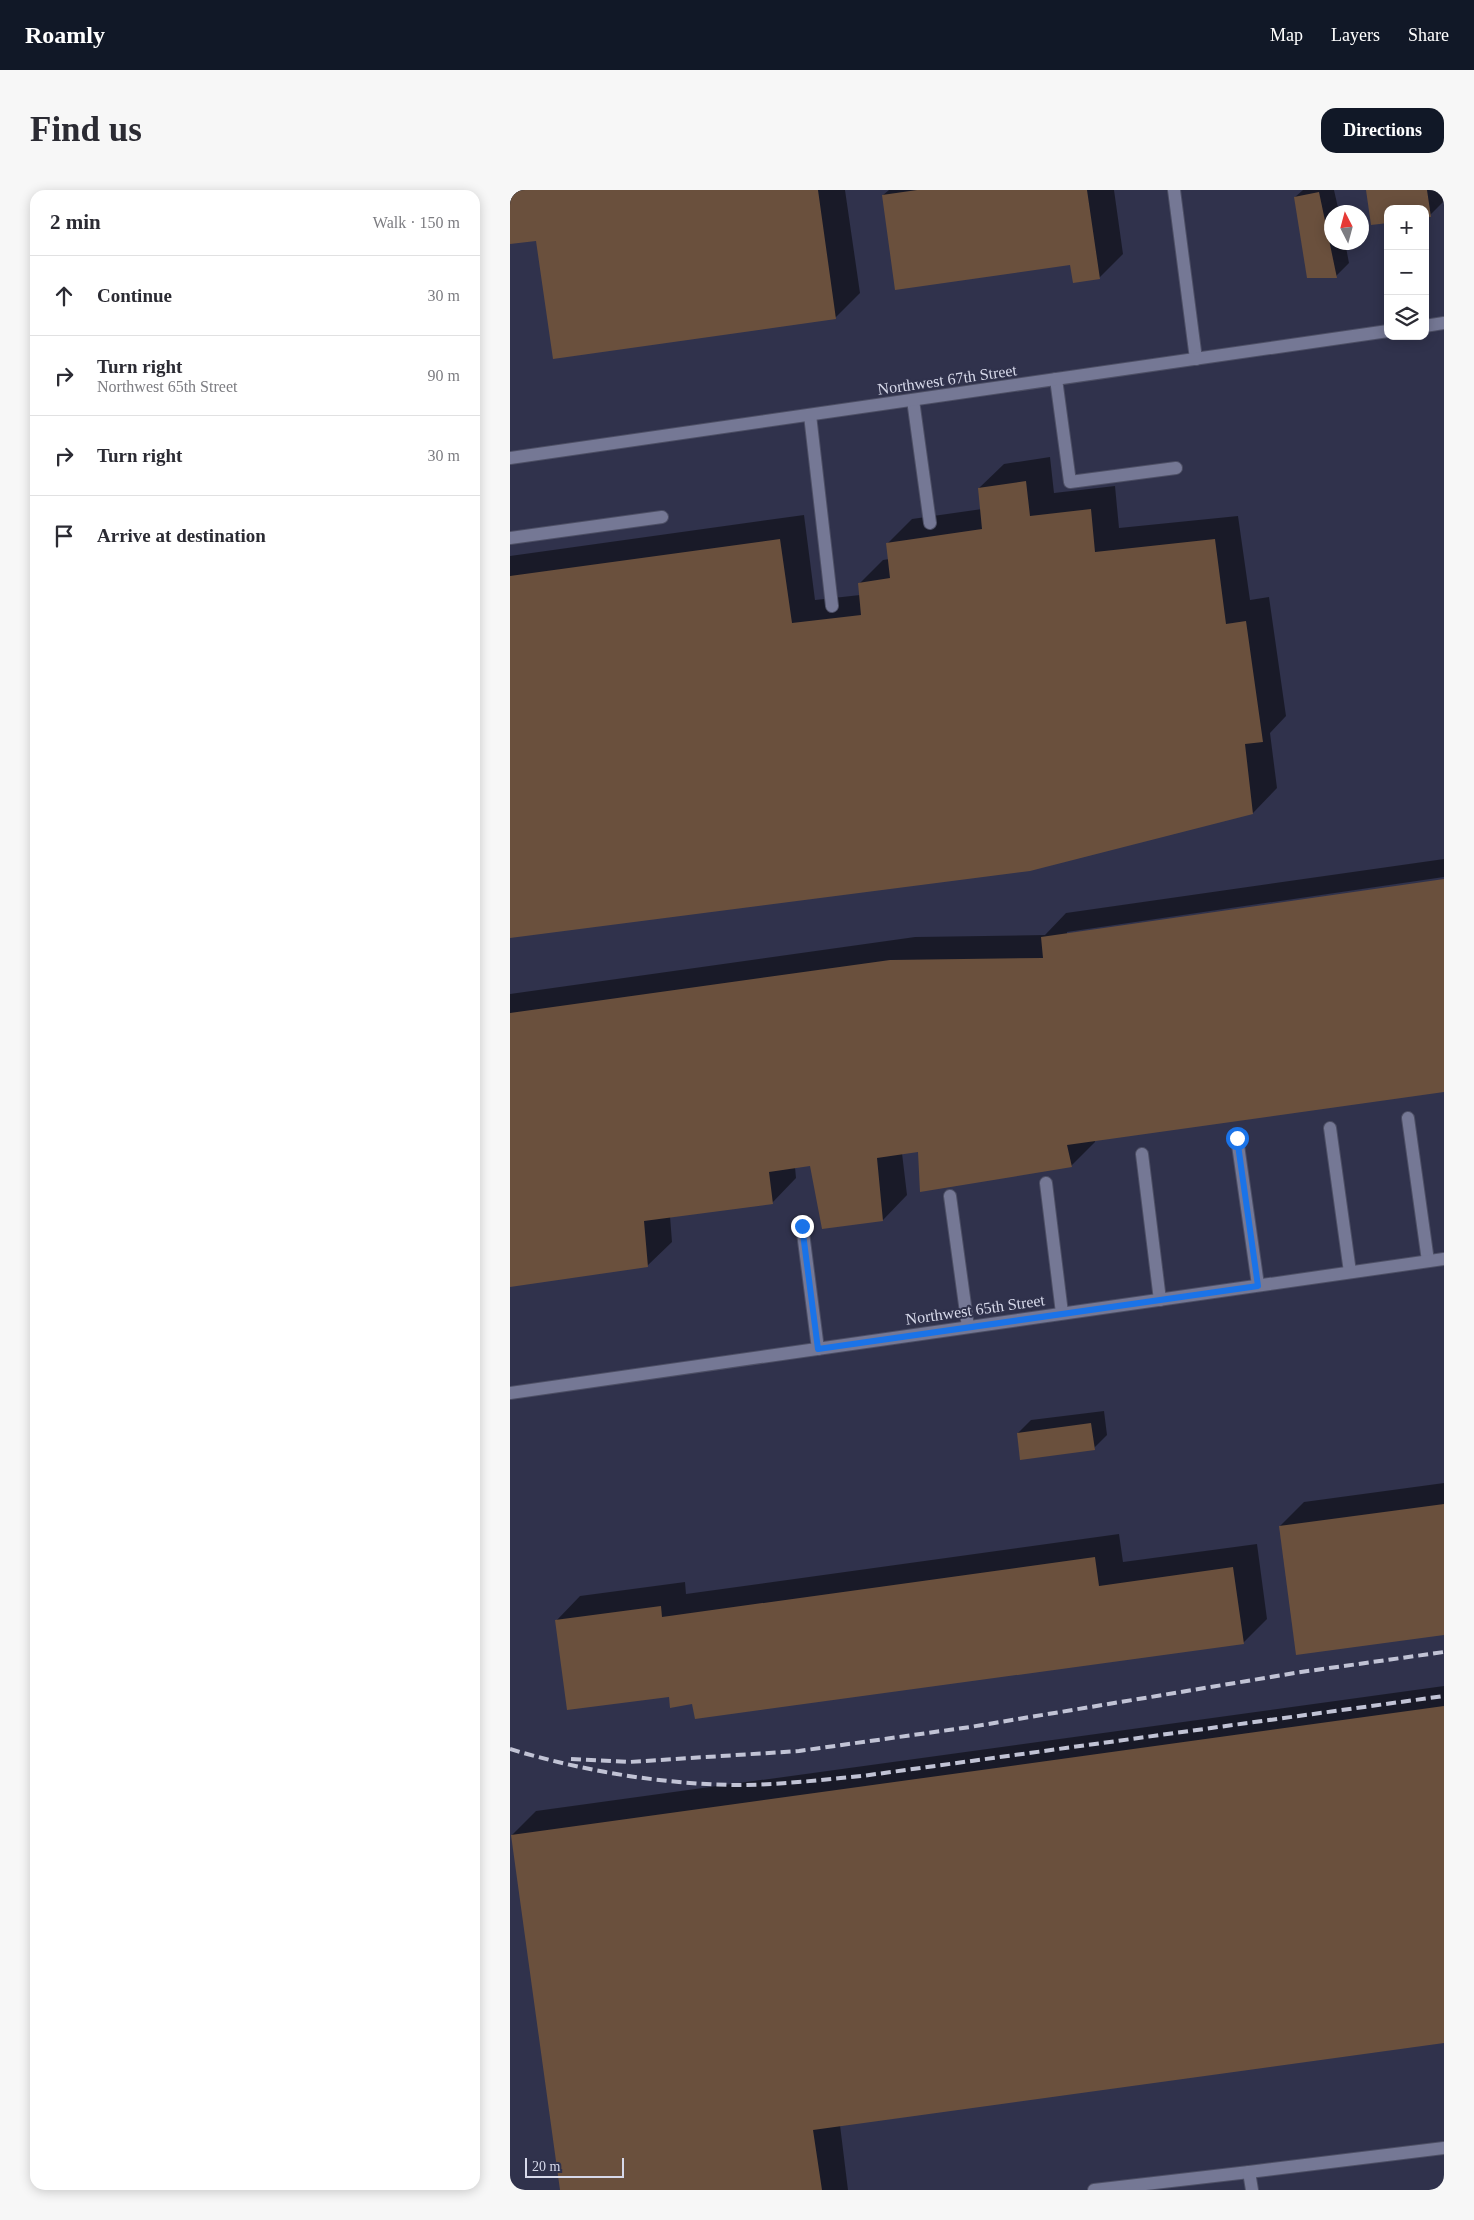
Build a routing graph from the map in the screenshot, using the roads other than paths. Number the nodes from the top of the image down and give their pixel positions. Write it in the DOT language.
graph roads {
  1 [pos="1174,190"];
  2 [pos="1444,323"];
  3 [pos="1429,325"];
  4 [pos="1384,332"];
  5 [pos="1196,359"];
  6 [pos="1056,379"];
  7 [pos="913,400"];
  8 [pos="810,415"];
  9 [pos="510,458"];
  10 [pos="1176,468"];
  11 [pos="662,518"];
  12 [pos="930,524"];
  13 [pos="510,538"];
  14 [pos="832,606"];
  15 [pos="1408,1118"];
  16 [pos="1330,1128"];
  17 [pos="1237,1138"];
  18 [pos="1142,1154"];
  19 [pos="1046,1183"];
  20 [pos="950,1196"];
  21 [pos="802,1226"];
  22 [pos="1444,1259"];
  23 [pos="1428,1261"];
  24 [pos="1350,1272"];
  25 [pos="1258,1286"];
  26 [pos="1160,1300"];
  27 [pos="1062,1313"];
  28 [pos="968,1327"];
  29 [pos="818,1349"];
  30 [pos="510,1393"];
  31 [pos="1444,2148"];
  32 [pos="1249,2172"];
  33 [pos="1094,2190"];
  34 [pos="1252,2190"];
  1 -- 5 [label="street"];
  2 -- 3 [label="street"];
  4 -- 5 [label="street, Northwest 67th Street"];
  5 -- 6 [label="street, Northwest 67th Street"];
  6 -- 7 [label="street, Northwest 67th Street"];
  6 -- 10 [label="street"];
  7 -- 8 [label="street, Northwest 67th Street"];
  7 -- 12 [label="street"];
  8 -- 9 [label="street, Northwest 67th Street"];
  8 -- 14 [label="street"];
  11 -- 13 [label="street"];
  15 -- 23 [label="street"];
  16 -- 24 [label="street"];
  17 -- 25 [label="street"];
  18 -- 26 [label="street"];
  19 -- 27 [label="street"];
  20 -- 28 [label="street"];
  21 -- 29 [label="street"];
  22 -- 23 [label="street, Northwest 65th Street"];
  23 -- 24 [label="street, Northwest 65th Street"];
  24 -- 25 [label="street, Northwest 65th Street"];
  25 -- 26 [label="street, Northwest 65th Street"];
  26 -- 27 [label="street, Northwest 65th Street"];
  27 -- 28 [label="street, Northwest 65th Street"];
  28 -- 29 [label="street, Northwest 65th Street"];
  29 -- 30 [label="street, Northwest 65th Street"];
  31 -- 32 [label="street"];
  32 -- 33 [label="street"];
  32 -- 34 [label="street"];
}
